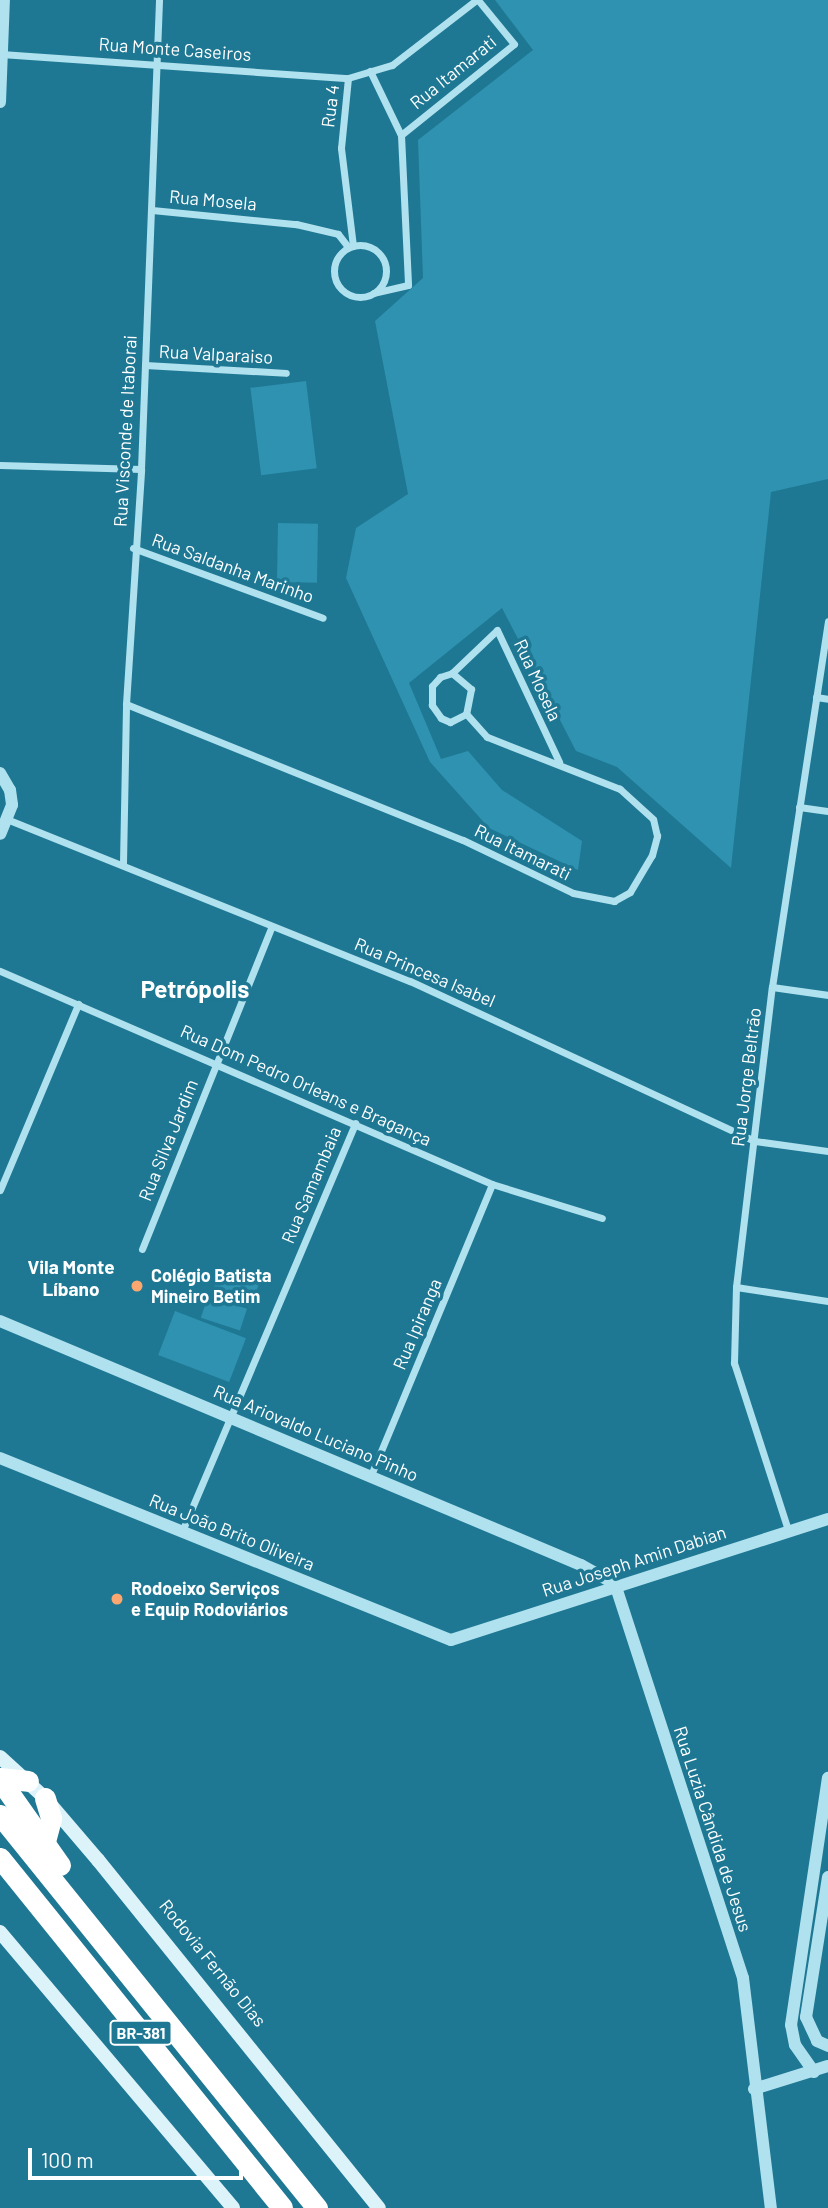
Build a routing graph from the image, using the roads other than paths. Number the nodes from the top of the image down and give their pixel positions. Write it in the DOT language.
graph roads {
  1 [pos="4,0"];
  2 [pos="159,0"];
  3 [pos="477,0"];
  4 [pos="1,54"];
  5 [pos="157,63"];
  6 [pos="370,72"];
  7 [pos="348,78"];
  8 [pos="0,102"];
  9 [pos="401,135"];
  10 [pos="152,210"];
  11 [pos="351,246"];
  12 [pos="374,293"];
  13 [pos="145,365"];
  14 [pos="286,373"];
  15 [pos="0,465"];
  16 [pos="141,469"];
  17 [pos="133,548"];
  18 [pos="323,618"];
  19 [pos="828,621"];
  20 [pos="452,673"];
  21 [pos="816,697"];
  22 [pos="828,699"];
  23 [pos="126,704"];
  24 [pos="466,714"];
  25 [pos="559,763"];
  26 [pos="0,773"];
  27 [pos="799,807"];
  28 [pos="828,811"];
  29 [pos="9,820"];
  30 [pos="0,834"];
  31 [pos="123,863"];
  32 [pos="271,928"];
  33 [pos="0,971"];
  34 [pos="772,987"];
  35 [pos="828,995"];
  36 [pos="78,1004"];
  37 [pos="215,1063"];
  38 [pos="355,1123"];
  39 [pos="755,1140"];
  40 [pos="828,1151"];
  41 [pos="492,1184"];
  42 [pos="0,1190"];
  43 [pos="602,1218"];
  44 [pos="142,1248"];
  45 [pos="736,1287"];
  46 [pos="828,1301"];
  47 [pos="0,1321"];
  48 [pos="229,1415"];
  49 [pos="0,1458"];
  50 [pos="371,1475"];
  51 [pos="828,1518"];
  52 [pos="183,1530"];
  53 [pos="788,1530"];
  54 [pos="614,1584"];
  55 [pos="451,1640"];
  56 [pos="0,1756"];
  57 [pos="828,1778"];
  58 [pos="0,1779"];
  59 [pos="28,1781"];
  60 [pos="46,1798"];
  61 [pos="0,1815"];
  62 [pos="44,1845"];
  63 [pos="0,1858"];
  64 [pos="828,1877"];
  65 [pos="94,1927"];
  66 [pos="0,1932"];
  67 [pos="828,2046"];
  68 [pos="828,2066"];
  69 [pos="814,2073"];
  70 [pos="754,2089"];
  71 [pos="233,2208"];
  72 [pos="281,2208"];
  73 [pos="317,2208"];
  74 [pos="379,2208"];
  75 [pos="771,2208"];
  1 -- 4 [label="street"];
  2 -- 5 [label="street, Rua Visconde de Itaborai"];
  3 -- 6 [label="street, Rua 4"];
  3 -- 9 [label="street, Rua Itamarati"];
  4 -- 5 [label="street, Rua Monte Caseiros"];
  4 -- 8 [label="street"];
  5 -- 7 [label="street, Rua Monte Caseiros"];
  5 -- 10 [label="street, Rua Visconde de Itaborai"];
  6 -- 7 [label="street, Rua 4"];
  6 -- 9 [label="street, Rua Itamarati"];
  7 -- 11 [label="street, Rua 4"];
  9 -- 12 [label="street, Rua Itamarati"];
  10 -- 11 [label="street, Rua Mosela"];
  10 -- 13 [label="street, Rua Visconde de Itaborai"];
  11 -- 12 [label="street"];
  11 -- 12 [label="street"];
  13 -- 14 [label="street, Rua Valparaiso"];
  13 -- 16 [label="street, Rua Visconde de Itaborai"];
  15 -- 16 [label="street"];
  16 -- 17 [label="street, Rua Visconde de Itaborai"];
  17 -- 18 [label="street, Rua Saldanha Marinho"];
  17 -- 23 [label="street, Rua Visconde de Itaborai"];
  19 -- 21 [label="street, Rua Jorge Beltrão"];
  20 -- 24 [label="street"];
  20 -- 24 [label="street"];
  20 -- 25 [label="street, Rua Mosela"];
  21 -- 22 [label="street"];
  21 -- 27 [label="street, Rua Jorge Beltrão"];
  23 -- 25 [label="street, Rua Itamarati"];
  23 -- 31 [label="street, Rua Visconde de Itaborai"];
  24 -- 25 [label="street, Rua Itamarati"];
  26 -- 29 [label="street"];
  27 -- 28 [label="street"];
  27 -- 34 [label="street, Rua Jorge Beltrão"];
  29 -- 30 [label="street"];
  29 -- 31 [label="street, Rua Princesa Isabel"];
  31 -- 32 [label="street, Rua Princesa Isabel"];
  32 -- 37 [label="street, Rua Silva Jardim"];
  32 -- 39 [label="street, Rua Princesa Isabel"];
  33 -- 36 [label="street, Rua Dom Pedro Orleans e Bragança"];
  34 -- 35 [label="street"];
  34 -- 39 [label="street, Rua Jorge Beltrão"];
  36 -- 37 [label="street, Rua Dom Pedro Orleans e Bragança"];
  36 -- 42 [label="street"];
  37 -- 38 [label="street, Rua Dom Pedro Orleans e Bragança"];
  37 -- 44 [label="street, Rua Silva Jardim"];
  38 -- 41 [label="street, Rua Dom Pedro Orleans e Bragança"];
  38 -- 48 [label="street, Rua Samambaia"];
  39 -- 40 [label="street, Rua Princesa Isabel"];
  39 -- 45 [label="street, Rua Jorge Beltrão"];
  41 -- 43 [label="street, Rua Dom Pedro Orleans e Bragança"];
  41 -- 50 [label="street, Rua Ipiranga"];
  45 -- 46 [label="street"];
  45 -- 53 [label="street, Rua Jorge Beltrão"];
  47 -- 48 [label="street, Rua Ariovaldo Luciano Pinho"];
  48 -- 50 [label="street, Rua Ariovaldo Luciano Pinho"];
  48 -- 52 [label="street, Rua Samambaia"];
  49 -- 52 [label="street, Rua João Brito Oliveira"];
  50 -- 54 [label="street, Rua Ariovaldo Luciano Pinho"];
  51 -- 53 [label="street, Rua Joseph Amin Dabian"];
  52 -- 55 [label="street, Rua João Brito Oliveira"];
  53 -- 54 [label="street, Rua Joseph Amin Dabian"];
  54 -- 55 [label="street, Rua Joseph Amin Dabian"];
  54 -- 70 [label="street, Rua Luzia Cândida de Jesus"];
  56 -- 59 [label="main road, Rodovia Fernão Dias"];
  57 -- 69 [label="street"];
  58 -- 59 [label="highway"];
  58 -- 62 [label="highway"];
  59 -- 60 [label="main road, Rodovia Fernão Dias"];
  60 -- 62 [label="highway"];
  60 -- 74 [label="main road, Rodovia Fernão Dias"];
  61 -- 65 [label="highway, BR-381"];
  62 -- 65 [label="highway"];
  63 -- 72 [label="highway, BR-381"];
  64 -- 67 [label="street"];
  65 -- 73 [label="highway, BR-381"];
  66 -- 71 [label="main road"];
  68 -- 69 [label="street"];
  69 -- 70 [label="street"];
  70 -- 75 [label="street, Rua Luzia Cândida de Jesus"];
}
